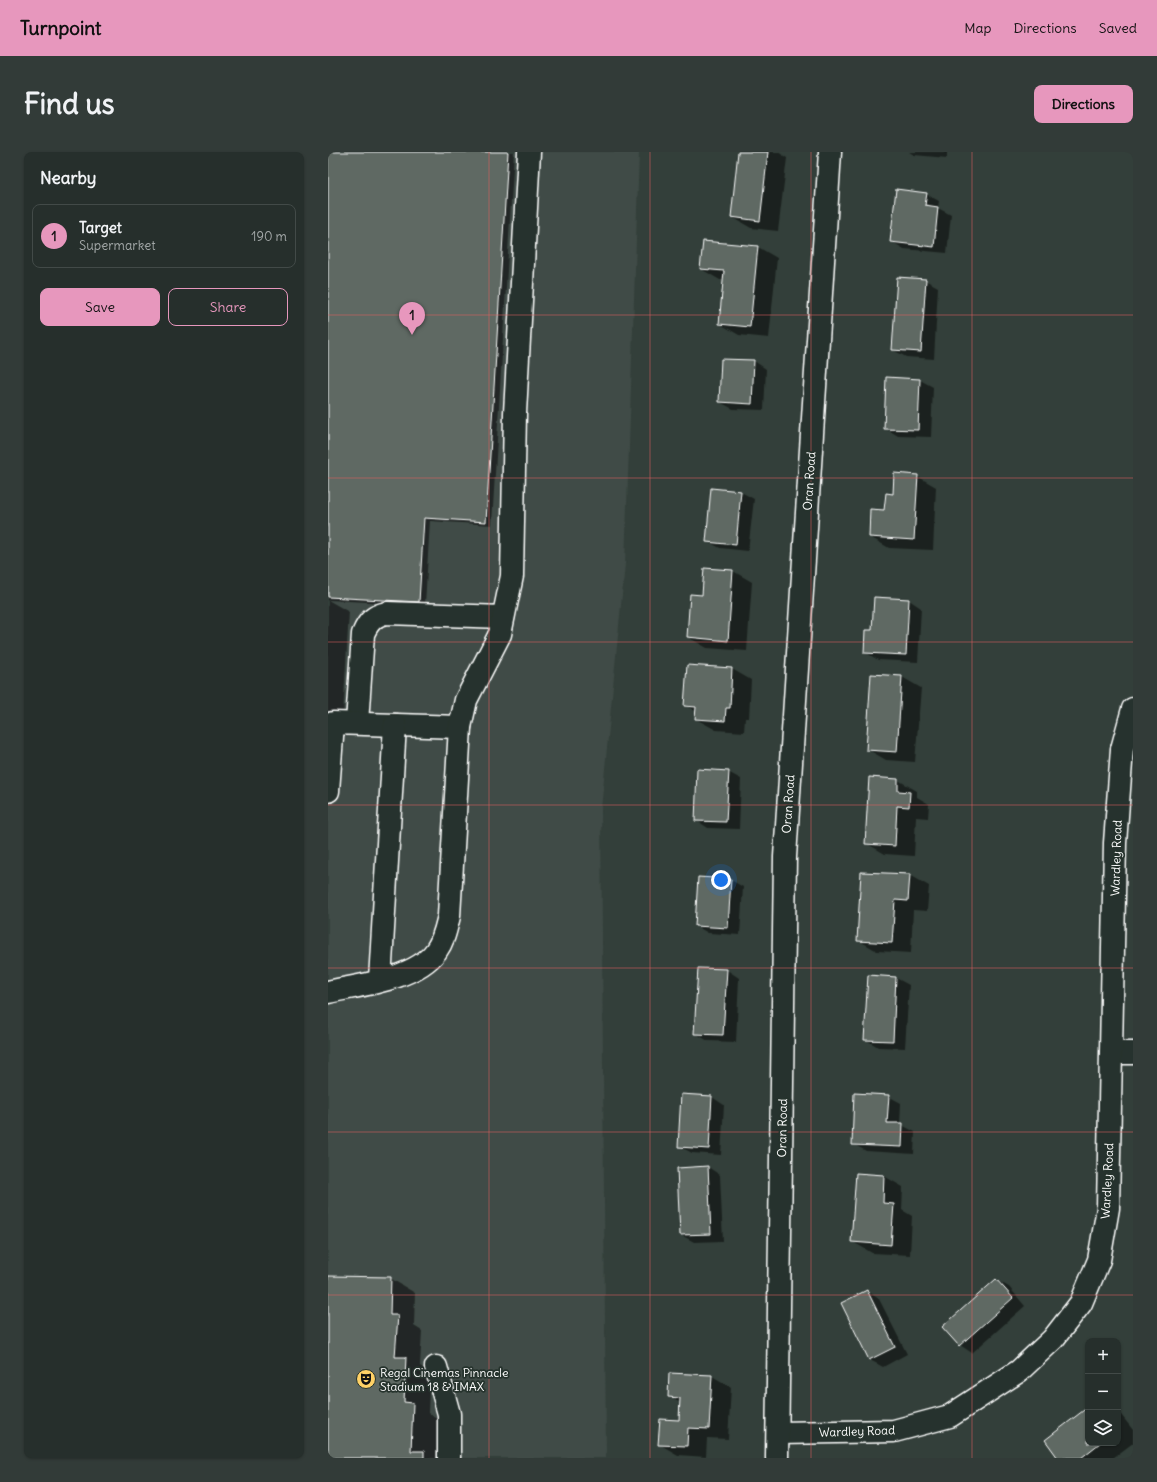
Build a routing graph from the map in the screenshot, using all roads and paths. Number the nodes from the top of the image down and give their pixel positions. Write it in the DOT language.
graph roads {
  1 [pos="530,152"];
  2 [pos="830,152"];
  3 [pos="503,617"];
  4 [pos="1133,709"];
  5 [pos="357,724"];
  6 [pos="395,725"];
  7 [pos="460,727"];
  8 [pos="328,791"];
  9 [pos="380,980"];
  10 [pos="328,992"];
  11 [pos="1123,1053"];
  12 [pos="436,1367"];
  13 [pos="778,1433"];
  14 [pos="449,1458"];
  15 [pos="777,1458"];
  1 -- 3 [label="street"];
  2 -- 13 [label="street, Oran Road"];
  3 -- 5 [label="street"];
  3 -- 7 [label="street"];
  4 -- 11 [label="street, Wardley Road"];
  5 -- 6 [label="street"];
  5 -- 8 [label="street"];
  6 -- 7 [label="street"];
  6 -- 9 [label="street"];
  7 -- 9 [label="street"];
  9 -- 10 [label="street"];
  11 -- 13 [label="street, Wardley Road"];
  12 -- 14 [label="street"];
  13 -- 15 [label="street, Oran Road"];
}
